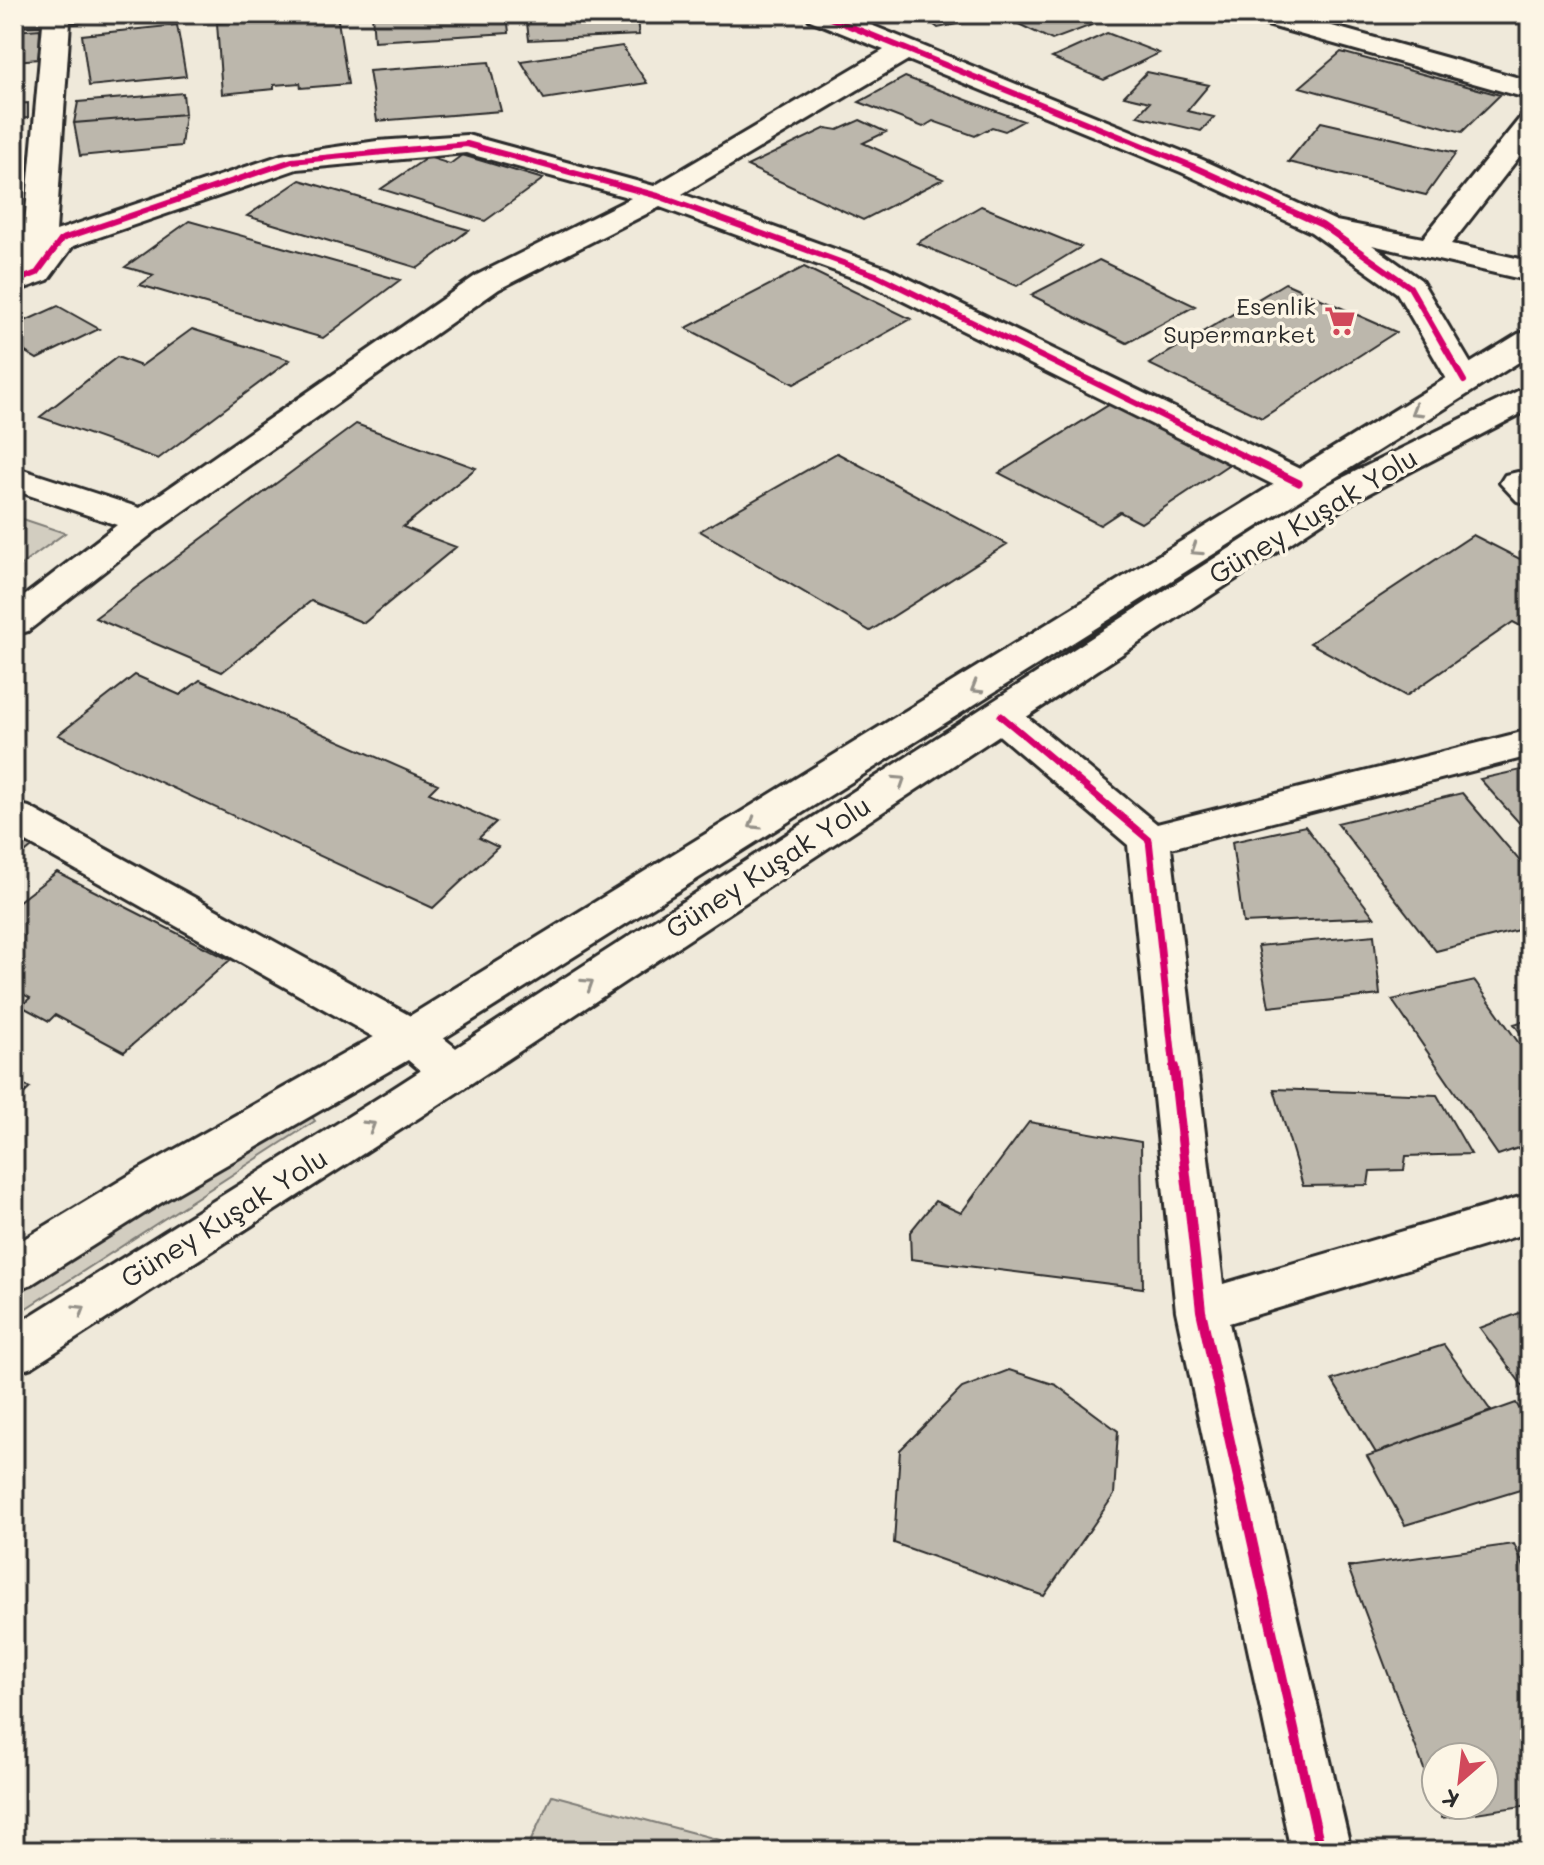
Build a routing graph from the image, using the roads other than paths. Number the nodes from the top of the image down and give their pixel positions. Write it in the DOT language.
graph roads {
  1 [pos="73,14"];
  2 [pos="820,14"];
  3 [pos="1259,14"];
  4 [pos="57,15"];
  5 [pos="14,17"];
  6 [pos="906,49"];
  7 [pos="1530,90"];
  8 [pos="1530,124"];
  9 [pos="658,196"];
  10 [pos="1322,225"];
  11 [pos="1439,238"];
  12 [pos="1530,243"];
  13 [pos="1530,271"];
  14 [pos="26,278"];
  15 [pos="1530,341"];
  16 [pos="1464,381"];
  17 [pos="1530,395"];
  18 [pos="14,478"];
  19 [pos="1299,483"];
  20 [pos="144,522"];
  21 [pos="14,623"];
  22 [pos="1001,716"];
  23 [pos="1530,743"];
  24 [pos="14,817"];
  25 [pos="1149,840"];
  26 [pos="411,1037"];
  27 [pos="454,1071"];
  28 [pos="1530,1213"];
  29 [pos="14,1270"];
  30 [pos="1201,1311"];
  31 [pos="14,1352"];
  32 [pos="1321,1851"];
  1 -- 4 [label="street"];
  2 -- 6 [label="street"];
  3 -- 7 [label="street"];
  4 -- 5 [label="street"];
  4 -- 14 [label="street"];
  6 -- 9 [label="street"];
  6 -- 10 [label="street"];
  8 -- 11 [label="street"];
  9 -- 14 [label="street"];
  9 -- 19 [label="street"];
  9 -- 20 [label="street"];
  10 -- 11 [label="street"];
  10 -- 13 [label="street"];
  10 -- 16 [label="street"];
  11 -- 12 [label="street"];
  15 -- 16 [label="street, Güney Kuşak Yolu"];
  16 -- 19 [label="street, Güney Kuşak Yolu, one-way"];
  17 -- 22 [label="street, Güney Kuşak Yolu"];
  18 -- 20 [label="street"];
  19 -- 26 [label="street, Güney Kuşak Yolu, one-way"];
  20 -- 21 [label="street"];
  22 -- 25 [label="street"];
  27 -- 22 [label="street, Güney Kuşak Yolu, one-way"];
  23 -- 25 [label="street"];
  24 -- 26 [label="street"];
  25 -- 30 [label="street"];
  26 -- 27 [label="street"];
  26 -- 29 [label="street, Güney Kuşak Yolu"];
  31 -- 27 [label="street, Güney Kuşak Yolu, one-way"];
  28 -- 30 [label="street"];
  30 -- 32 [label="street"];
}
